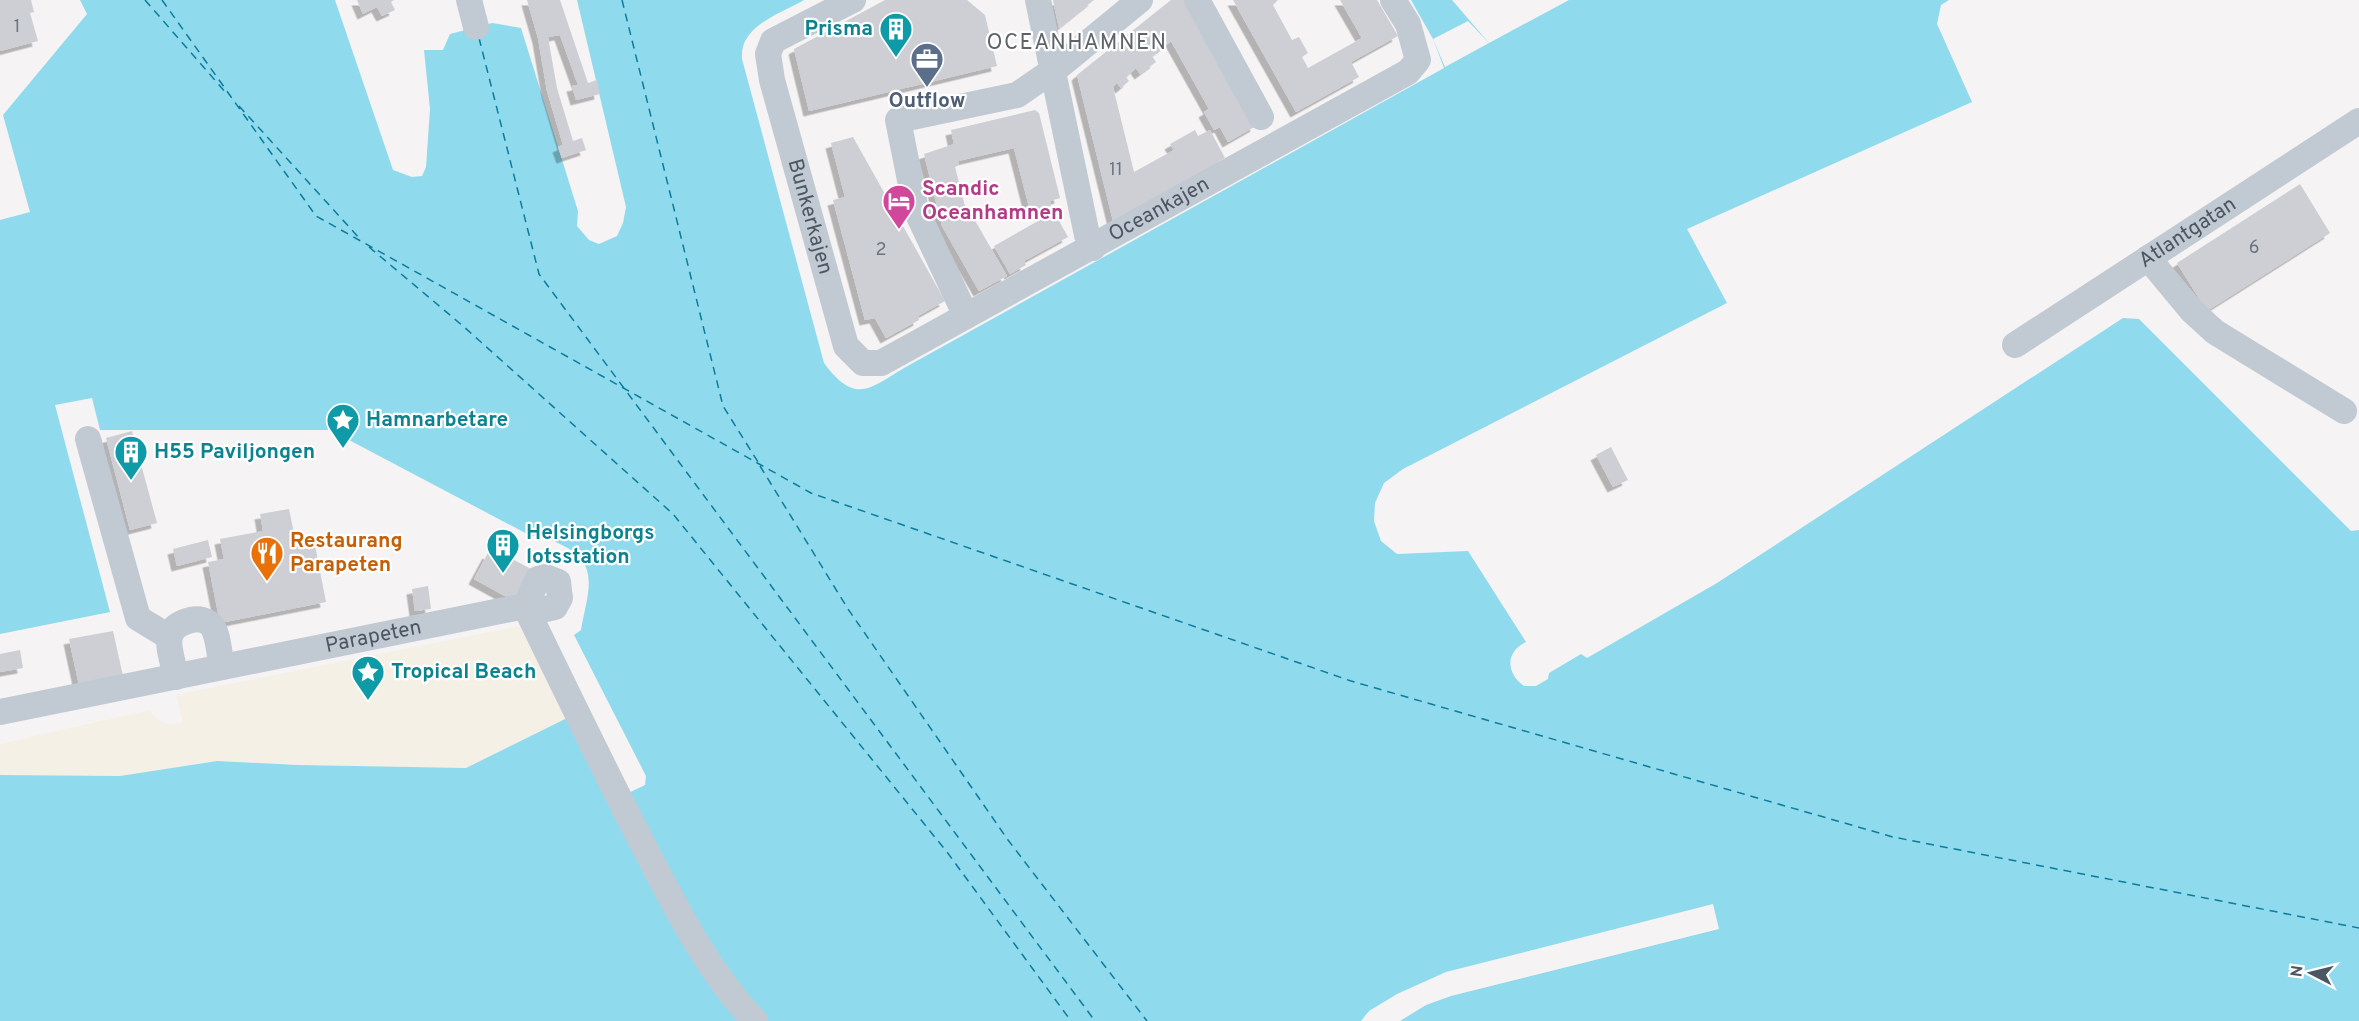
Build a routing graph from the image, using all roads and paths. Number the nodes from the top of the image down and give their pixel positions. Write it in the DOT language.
graph roads {
  1 [pos="469,0"];
  2 [pos="853,0"];
  3 [pos="1038,0"];
  4 [pos="1140,0"];
  5 [pos="1197,0"];
  6 [pos="1393,0"];
  7 [pos="476,27"];
  8 [pos="1052,71"];
  9 [pos="1261,117"];
  10 [pos="2359,121"];
  11 [pos="1090,242"];
  12 [pos="2148,258"];
  13 [pos="963,309"];
  14 [pos="2015,345"];
  15 [pos="863,363"];
  16 [pos="2344,411"];
  17 [pos="88,439"];
  18 [pos="169,637"];
  19 [pos="222,667"];
  20 [pos="176,677"];
  21 [pos="0,712"];
  22 [pos="754,1021"];
  1 -- 7 [label="street"];
  2 -- 15 [label="street, Bunkerkajen"];
  3 -- 8 [label="street"];
  4 -- 8 [label="street"];
  5 -- 9 [label="street"];
  6 -- 11 [label="street, Oceankajen"];
  8 -- 11 [label="street"];
  8 -- 13 [label="street"];
  10 -- 12 [label="street, Atlantgatan"];
  11 -- 13 [label="street, Oceankajen"];
  12 -- 14 [label="street, Atlantgatan"];
  12 -- 16 [label="street"];
  13 -- 15 [label="street, Oceankajen"];
  17 -- 18 [label="street"];
  18 -- 19 [label="street"];
  18 -- 20 [label="street"];
  19 -- 20 [label="street, Parapeten"];
  19 -- 22 [label="street, Parapeten"];
  20 -- 21 [label="street, Parapeten"];
}
